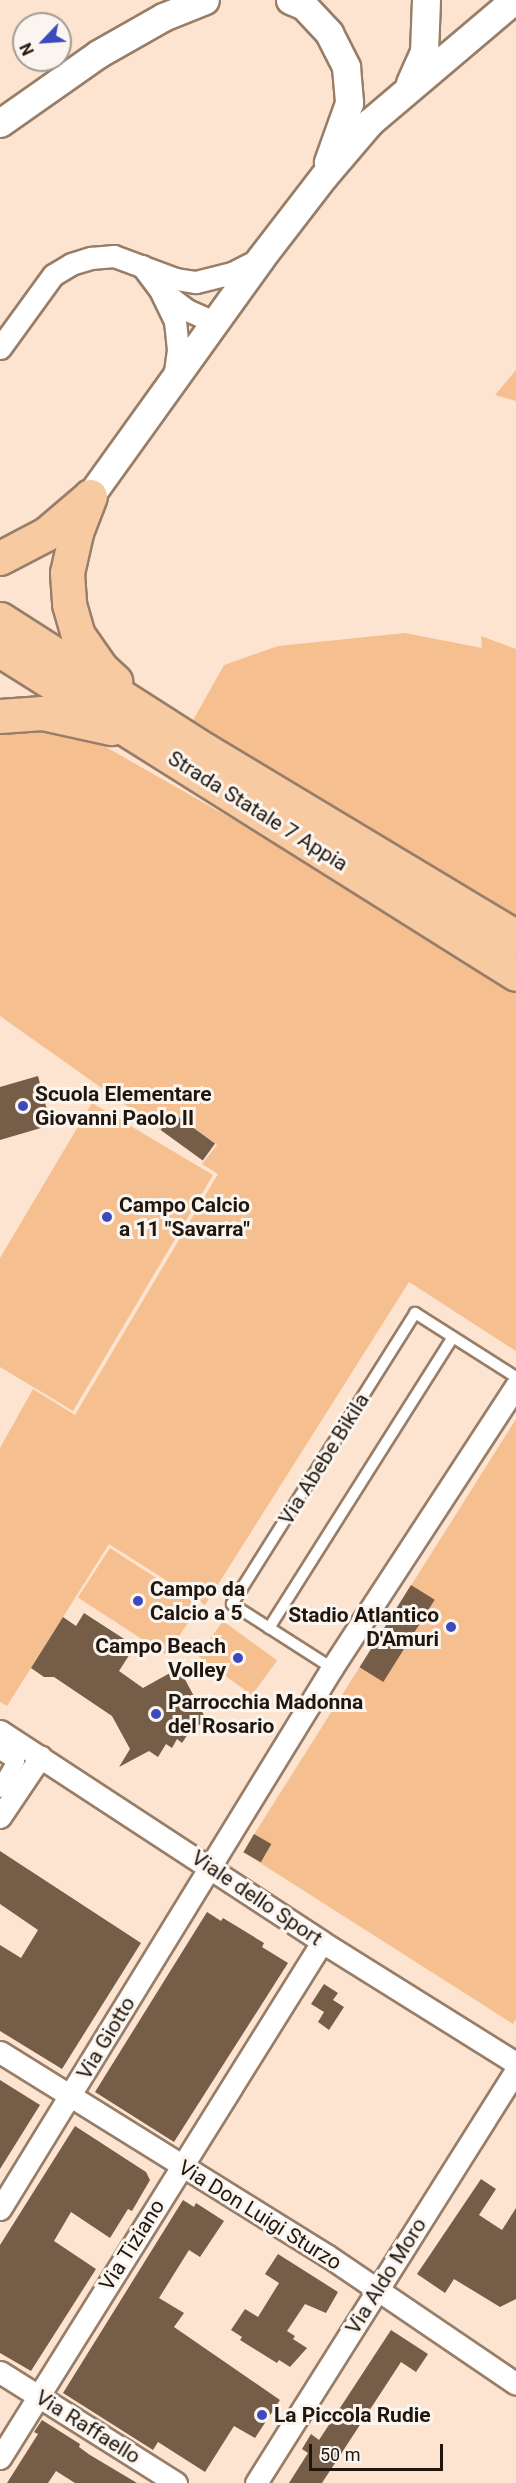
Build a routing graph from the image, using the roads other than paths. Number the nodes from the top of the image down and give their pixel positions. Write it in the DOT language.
graph roads {
  1 [pos="205,0"];
  2 [pos="290,0"];
  3 [pos="426,0"];
  4 [pos="511,2"];
  5 [pos="407,88"];
  6 [pos="0,123"];
  7 [pos="324,176"];
  8 [pos="260,259"];
  9 [pos="168,285"];
  10 [pos="216,323"];
  11 [pos="0,348"];
  12 [pos="173,382"];
  13 [pos="90,496"];
  14 [pos="0,558"];
  15 [pos="0,619"];
  16 [pos="0,650"];
  17 [pos="0,716"];
  18 [pos="134,733"];
  19 [pos="205,750"];
  20 [pos="516,937"];
  21 [pos="516,974"];
  22 [pos="453,1337"];
  23 [pos="516,1377"];
  24 [pos="516,1386"];
  25 [pos="269,1628"];
  26 [pos="332,1668"];
  27 [pos="0,1731"];
  28 [pos="0,1751"];
  29 [pos="41,1756"];
  30 [pos="0,1789"];
  31 [pos="0,1817"];
  32 [pos="210,1866"];
  33 [pos="322,1942"];
  34 [pos="0,2052"];
  35 [pos="516,2063"];
  36 [pos="516,2070"];
  37 [pos="71,2097"];
  38 [pos="181,2167"];
  39 [pos="0,2209"];
  40 [pos="378,2289"];
  41 [pos="0,2372"];
  42 [pos="516,2384"];
  43 [pos="38,2396"];
  44 [pos="0,2458"];
  45 [pos="176,2483"];
  46 [pos="256,2483"];
  1 -- 6 [label="street"];
  2 -- 7 [label="street"];
  3 -- 5 [label="street"];
  4 -- 5 [label="street"];
  5 -- 7 [label="street"];
  7 -- 8 [label="street"];
  8 -- 9 [label="street"];
  8 -- 10 [label="street"];
  9 -- 10 [label="street"];
  9 -- 11 [label="street"];
  9 -- 12 [label="street"];
  10 -- 12 [label="street"];
  12 -- 13 [label="street"];
  13 -- 14 [label="highway"];
  13 -- 19 [label="highway"];
  15 -- 19 [label="highway, Strada Statale 7 Appia"];
  16 -- 18 [label="highway, Strada Statale 7 Appia"];
  17 -- 18 [label="highway"];
  18 -- 21 [label="highway, Strada Statale 7 Appia"];
  19 -- 20 [label="highway, Strada Statale 7 Appia"];
  22 -- 23 [label="lane, Via Abebe Bikila"];
  22 -- 25 [label="lane, Via Abebe Bikila"];
  22 -- 25 [label="lane, Via Abebe Bikila"];
  24 -- 26 [label="street"];
  25 -- 26 [label="lane, Via Abebe Bikila"];
  26 -- 32 [label="street"];
  27 -- 29 [label="street, Viale dello Sport"];
  28 -- 30 [label="street"];
  29 -- 31 [label="street"];
  29 -- 32 [label="street, Viale dello Sport"];
  32 -- 33 [label="street, Viale dello Sport"];
  32 -- 37 [label="street, Via Giotto"];
  33 -- 35 [label="street, Viale dello Sport"];
  33 -- 38 [label="street, Via Tiziano"];
  34 -- 37 [label="street, Via Don Luigi Sturzo"];
  36 -- 40 [label="street, Via Aldo Moro"];
  37 -- 38 [label="street, Via Don Luigi Sturzo"];
  37 -- 39 [label="street, Via Giotto"];
  38 -- 40 [label="street, Via Don Luigi Sturzo"];
  38 -- 43 [label="street, Via Tiziano"];
  40 -- 42 [label="street, Via Don Luigi Sturzo"];
  40 -- 46 [label="street, Via Aldo Moro"];
  41 -- 43 [label="street, Via Raffaello"];
  43 -- 44 [label="street, Via Tiziano"];
  43 -- 45 [label="street, Via Raffaello"];
}
